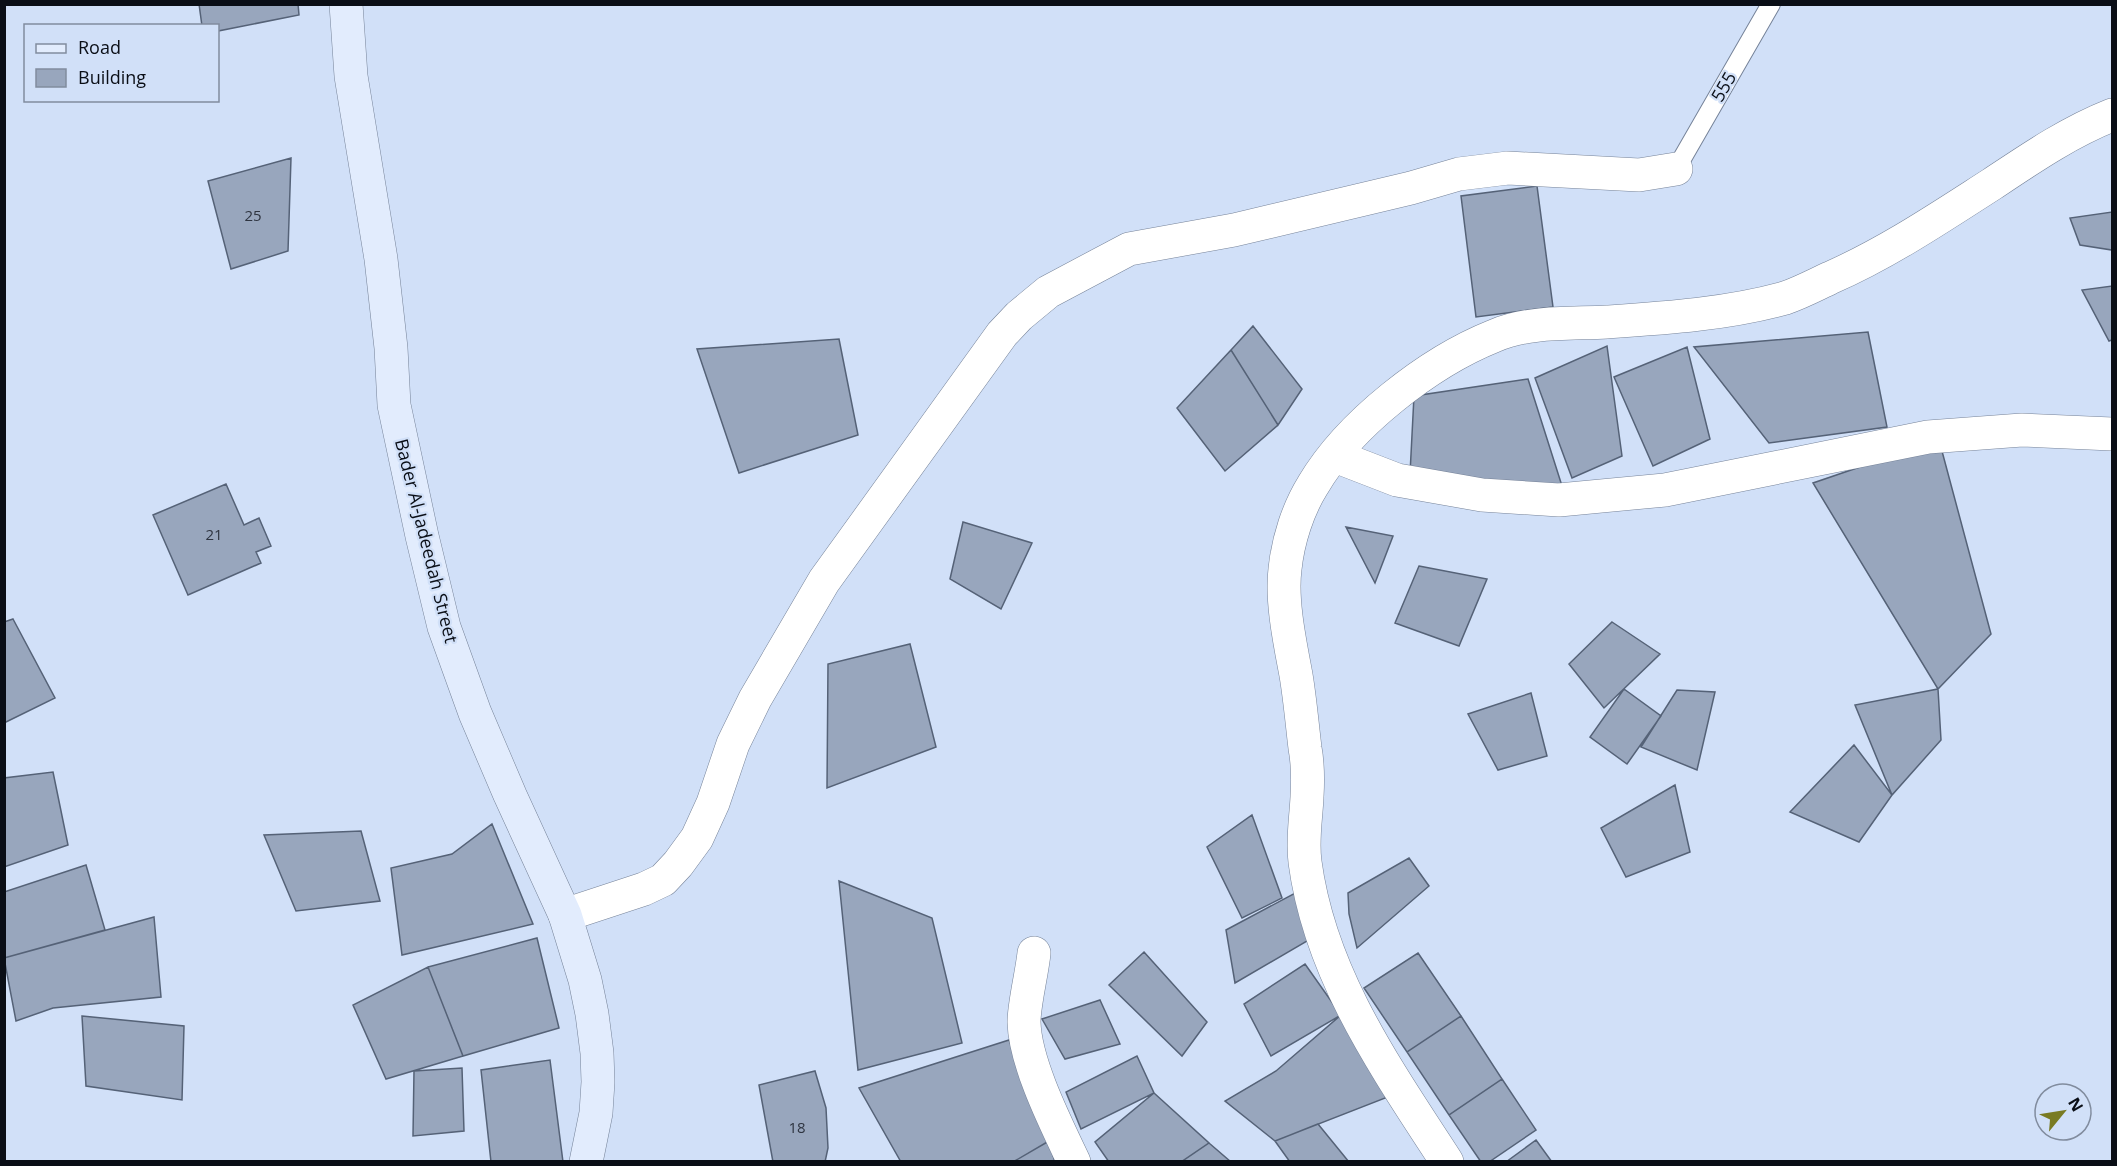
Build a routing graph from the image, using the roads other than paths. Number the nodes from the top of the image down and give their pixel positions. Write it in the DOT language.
graph roads {
  1 [pos="346,4"];
  2 [pos="1771,4"];
  3 [pos="2112,116"];
  4 [pos="1676,169"];
  5 [pos="2112,434"];
  6 [pos="1335,456"];
  7 [pos="565,915"];
  8 [pos="1034,953"];
  9 [pos="586,1161"];
  10 [pos="1074,1161"];
  11 [pos="1447,1161"];
  1 -- 7 [label="main road, Bader Al-Jadeedah Street"];
  2 -- 4 [label="lane, 555"];
  3 -- 6 [label="street"];
  4 -- 7 [label="street"];
  5 -- 6 [label="street"];
  6 -- 11 [label="street"];
  7 -- 9 [label="main road, Bader Al-Jadeedah Street"];
  8 -- 10 [label="street"];
}
